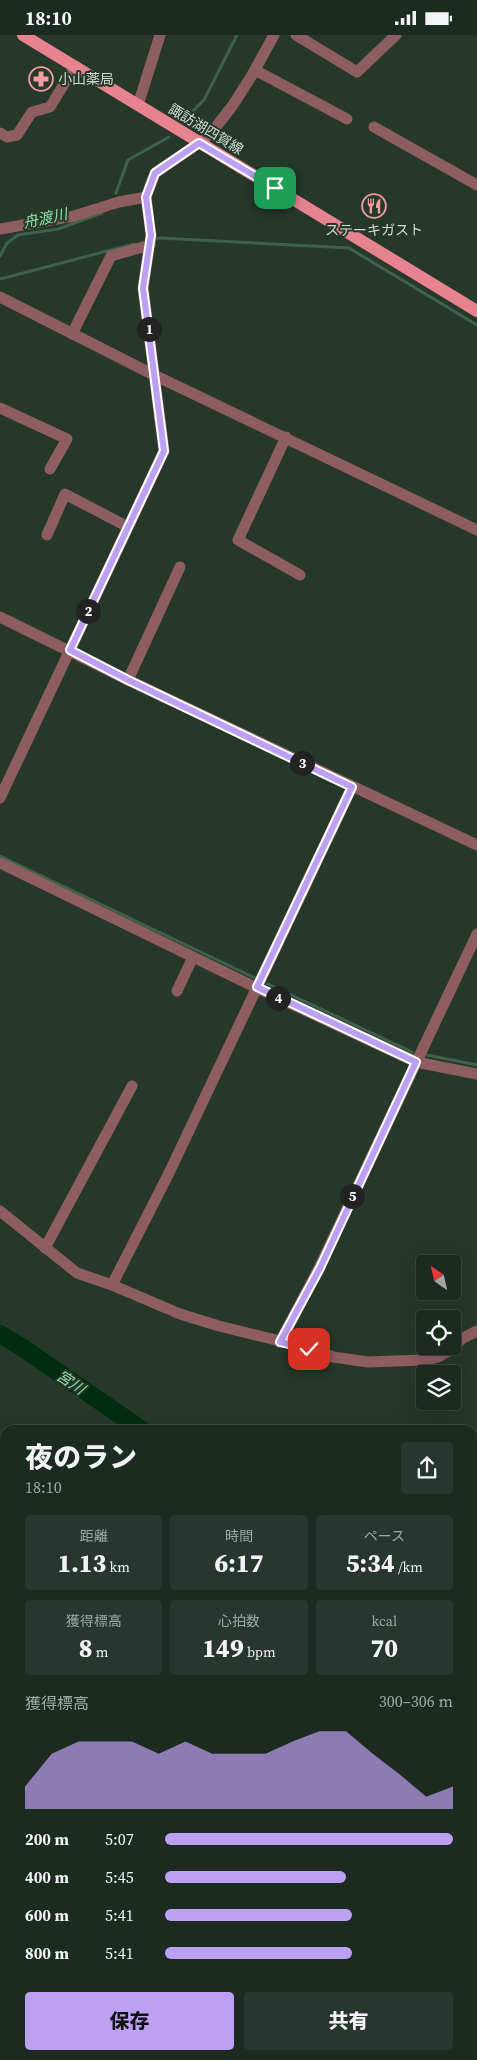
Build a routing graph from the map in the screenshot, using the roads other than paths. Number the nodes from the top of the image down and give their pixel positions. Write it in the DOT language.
graph roads {
  1 [pos="23,35"];
  2 [pos="160,35"];
  3 [pos="274,35"];
  4 [pos="296,35"];
  5 [pos="396,35"];
  6 [pos="75,67"];
  7 [pos="256,70"];
  8 [pos="138,105"];
  9 [pos="347,119"];
  10 [pos="374,127"];
  11 [pos="0,133"];
  12 [pos="199,143"];
  13 [pos="477,185"];
  14 [pos="146,197"];
  15 [pos="0,229"];
  16 [pos="150,241"];
  17 [pos="0,297"];
  18 [pos="477,311"];
  19 [pos="72,334"];
  20 [pos="154,375"];
  21 [pos="0,408"];
  22 [pos="286,437"];
  23 [pos="50,469"];
  24 [pos="128,527"];
  25 [pos="477,530"];
  26 [pos="47,535"];
  27 [pos="180,567"];
  28 [pos="300,575"];
  29 [pos="0,617"];
  30 [pos="70,650"];
  31 [pos="128,680"];
  32 [pos="4,779"];
  33 [pos="352,787"];
  34 [pos="0,798"];
  35 [pos="477,845"];
  36 [pos="0,863"];
  37 [pos="477,934"];
  38 [pos="193,957"];
  39 [pos="257,987"];
  40 [pos="177,991"];
  41 [pos="416,1062"];
  42 [pos="477,1074"];
  43 [pos="132,1086"];
  44 [pos="0,1211"];
  45 [pos="45,1248"];
  46 [pos="112,1285"];
  47 [pos="477,1331"];
  48 [pos="280,1342"];
  1 -- 6 [label="main road, 諏訪湖四賀線"];
  2 -- 8 [label="street"];
  3 -- 7 [label="street"];
  4 -- 5 [label="street"];
  6 -- 8 [label="main road, 諏訪湖四賀線"];
  6 -- 11 [label="street"];
  7 -- 9 [label="street"];
  7 -- 12 [label="street"];
  8 -- 12 [label="main road, 諏訪湖四賀線"];
  10 -- 13 [label="street"];
  12 -- 14 [label="street"];
  12 -- 18 [label="main road, 諏訪湖四賀線"];
  14 -- 15 [label="street"];
  14 -- 16 [label="street"];
  16 -- 19 [label="street"];
  16 -- 20 [label="street"];
  17 -- 19 [label="street"];
  19 -- 20 [label="street"];
  20 -- 22 [label="street"];
  20 -- 24 [label="street"];
  21 -- 23 [label="street"];
  22 -- 25 [label="street"];
  22 -- 28 [label="street"];
  24 -- 26 [label="street"];
  24 -- 30 [label="street"];
  27 -- 31 [label="street"];
  29 -- 30 [label="street"];
  30 -- 31 [label="street"];
  30 -- 32 [label="street"];
  31 -- 33 [label="street"];
  32 -- 34 [label="street"];
  33 -- 35 [label="street"];
  33 -- 39 [label="street"];
  36 -- 38 [label="street"];
  37 -- 41 [label="street"];
  38 -- 39 [label="street"];
  38 -- 40 [label="street"];
  39 -- 41 [label="street"];
  39 -- 46 [label="street"];
  41 -- 42 [label="street"];
  41 -- 48 [label="street"];
  43 -- 45 [label="street"];
  44 -- 45 [label="street"];
  45 -- 46 [label="street"];
  46 -- 48 [label="street"];
  47 -- 48 [label="street"];
}
